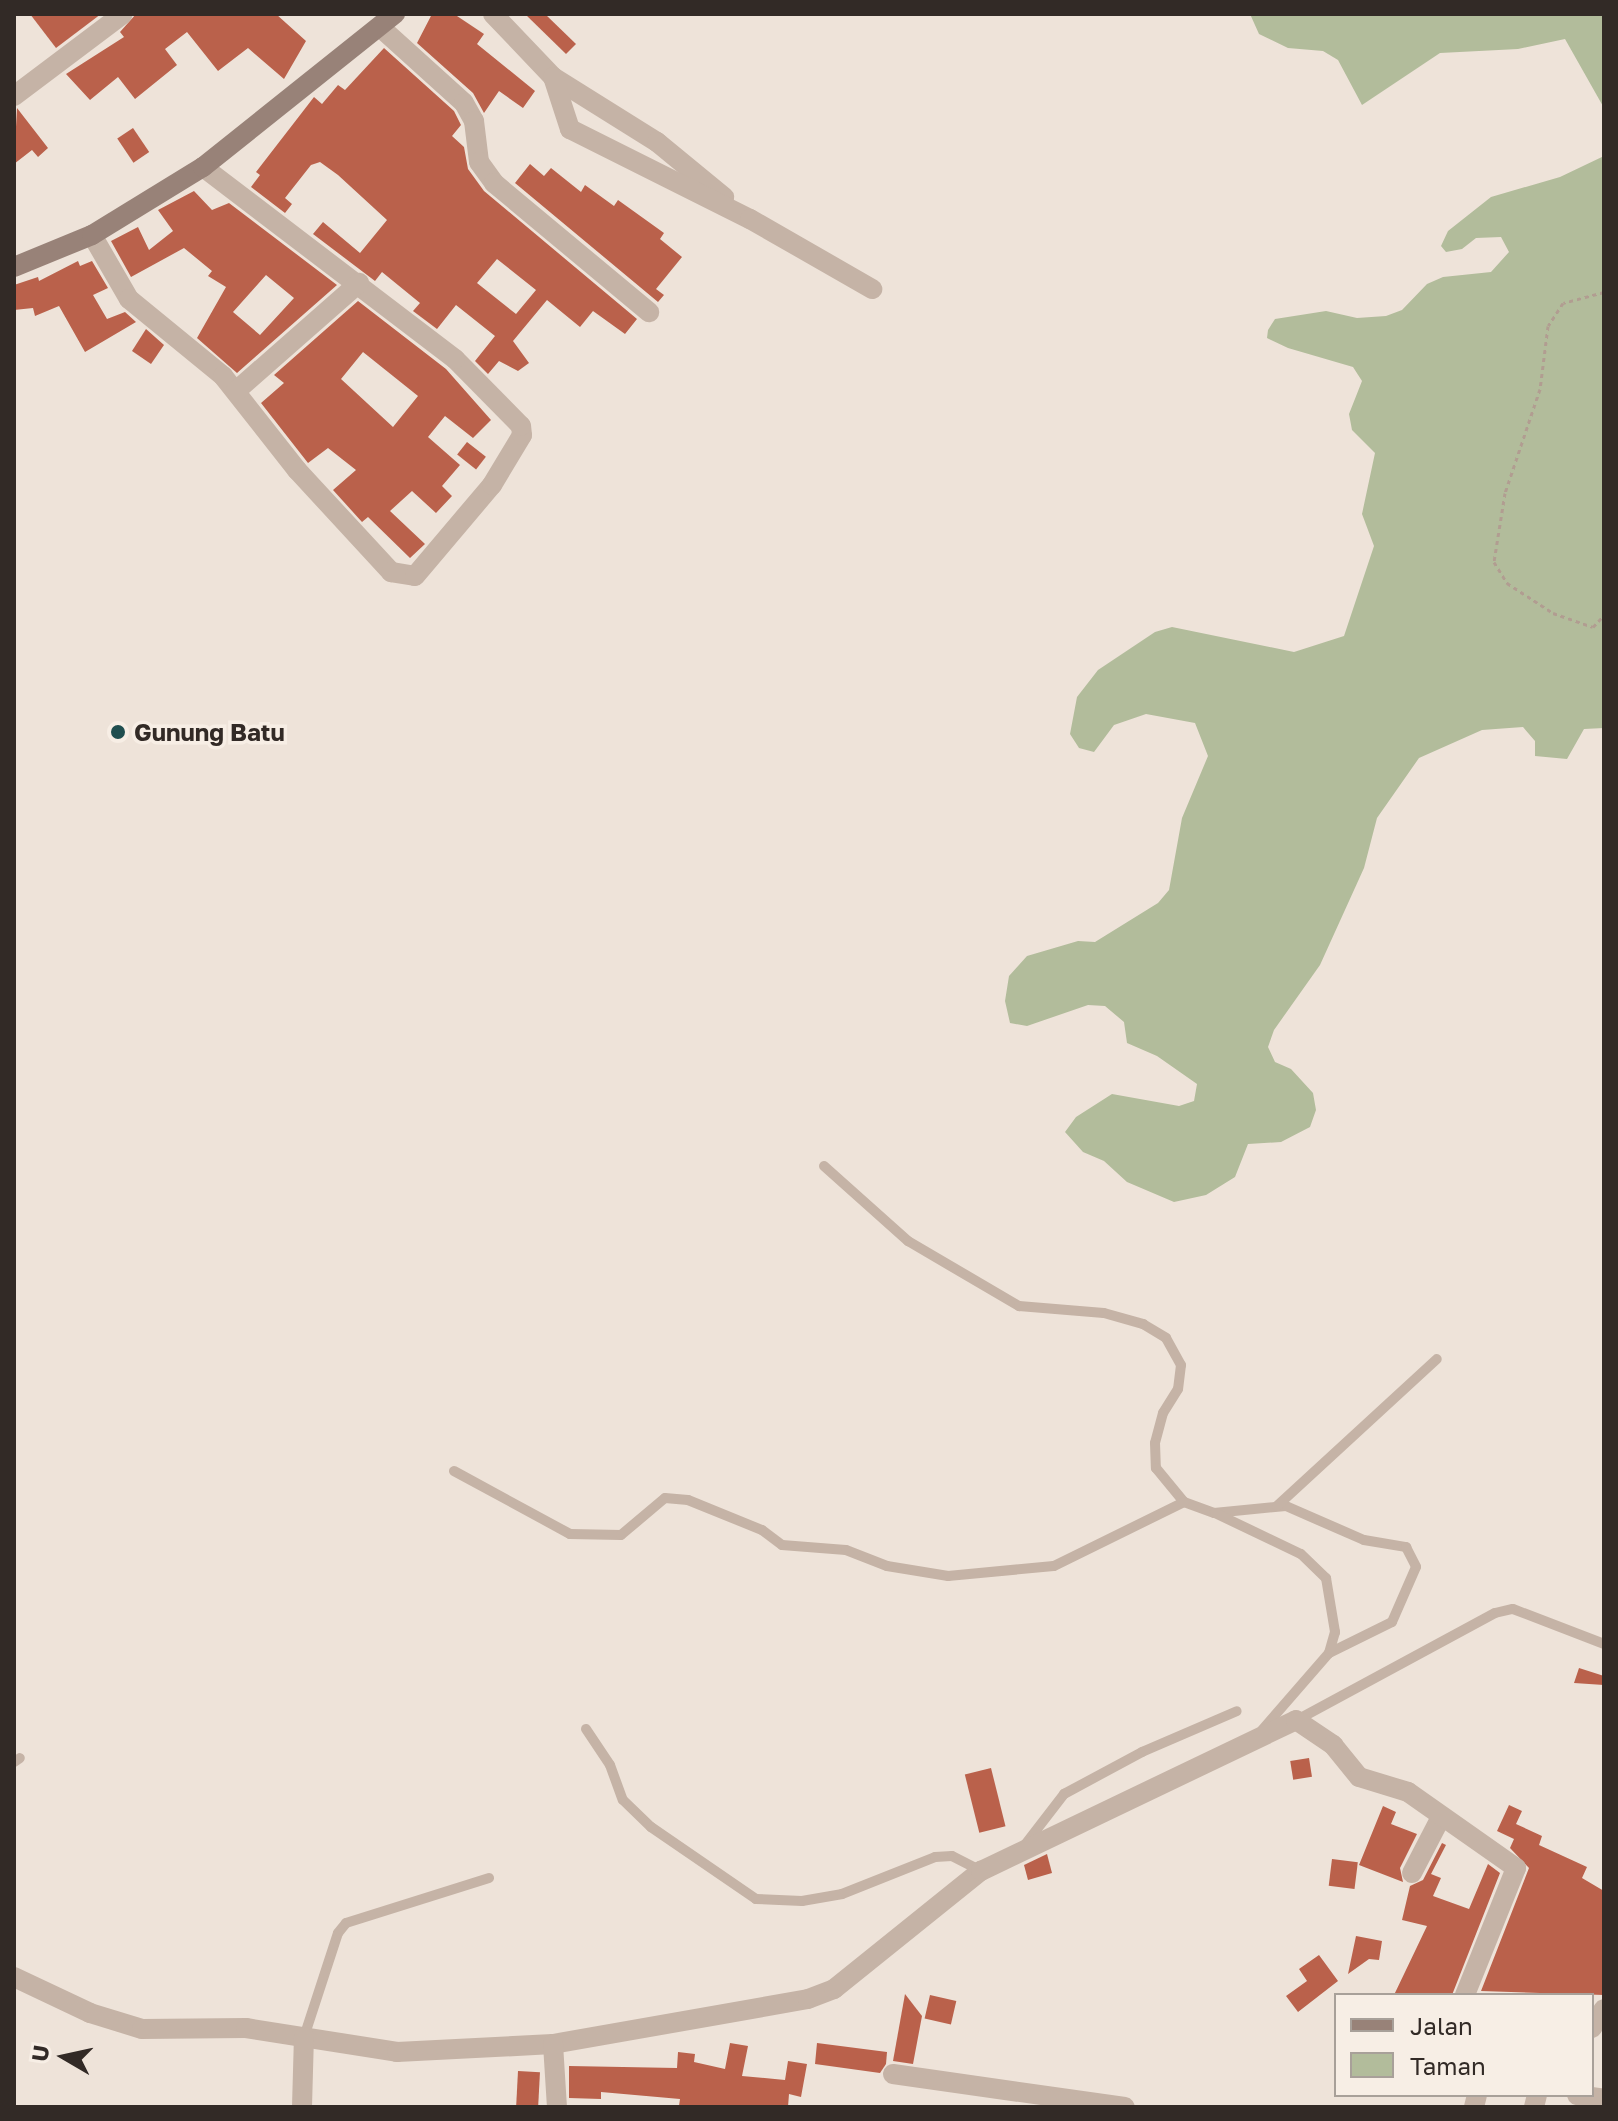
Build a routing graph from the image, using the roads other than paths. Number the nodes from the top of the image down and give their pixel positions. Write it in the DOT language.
graph roads {
  1 [pos="123,14"];
  2 [pos="493,14"];
  3 [pos="388,20"];
  4 [pos="553,77"];
  5 [pos="14,96"];
  6 [pos="203,167"];
  7 [pos="750,219"];
  8 [pos="92,235"];
  9 [pos="14,267"];
  10 [pos="359,283"];
  11 [pos="872,289"];
  12 [pos="649,312"];
  13 [pos="236,391"];
  14 [pos="824,1166"];
  15 [pos="1437,1359"];
  16 [pos="454,1471"];
  17 [pos="1184,1502"];
  18 [pos="1277,1506"];
  19 [pos="1214,1513"];
  20 [pos="1604,1644"];
  21 [pos="1329,1653"];
  22 [pos="1237,1711"];
  23 [pos="1296,1720"];
  24 [pos="586,1729"];
  25 [pos="1258,1735"];
  26 [pos="1440,1819"];
  27 [pos="1021,1851"];
  28 [pos="981,1871"];
  29 [pos="1412,1873"];
  30 [pos="489,1878"];
  31 [pos="14,1977"];
  32 [pos="1466,1993"];
  33 [pos="304,2037"];
  34 [pos="553,2044"];
  35 [pos="893,2074"];
  36 [pos="302,2107"];
  37 [pos="557,2107"];
  38 [pos="1125,2107"];
  1 -- 5 [label="street"];
  2 -- 4 [label="street"];
  3 -- 6 [label="main road"];
  3 -- 12 [label="street"];
  4 -- 7 [label="street"];
  4 -- 7 [label="street"];
  6 -- 8 [label="main road"];
  6 -- 10 [label="street"];
  7 -- 11 [label="street"];
  8 -- 9 [label="main road"];
  8 -- 13 [label="street"];
  10 -- 13 [label="street"];
  10 -- 13 [label="street"];
  14 -- 17 [label="lane"];
  15 -- 18 [label="lane"];
  16 -- 17 [label="lane"];
  17 -- 19 [label="lane"];
  18 -- 19 [label="lane"];
  18 -- 21 [label="lane"];
  19 -- 21 [label="lane"];
  20 -- 23 [label="lane"];
  21 -- 25 [label="lane"];
  22 -- 27 [label="lane"];
  23 -- 25 [label="street"];
  23 -- 26 [label="street"];
  24 -- 28 [label="lane"];
  25 -- 27 [label="street"];
  26 -- 29 [label="street"];
  26 -- 32 [label="street"];
  27 -- 28 [label="street"];
  28 -- 34 [label="street"];
  30 -- 33 [label="lane"];
  31 -- 33 [label="street"];
  33 -- 34 [label="street"];
  33 -- 36 [label="street"];
  34 -- 37 [label="street"];
  35 -- 38 [label="street"];
}
